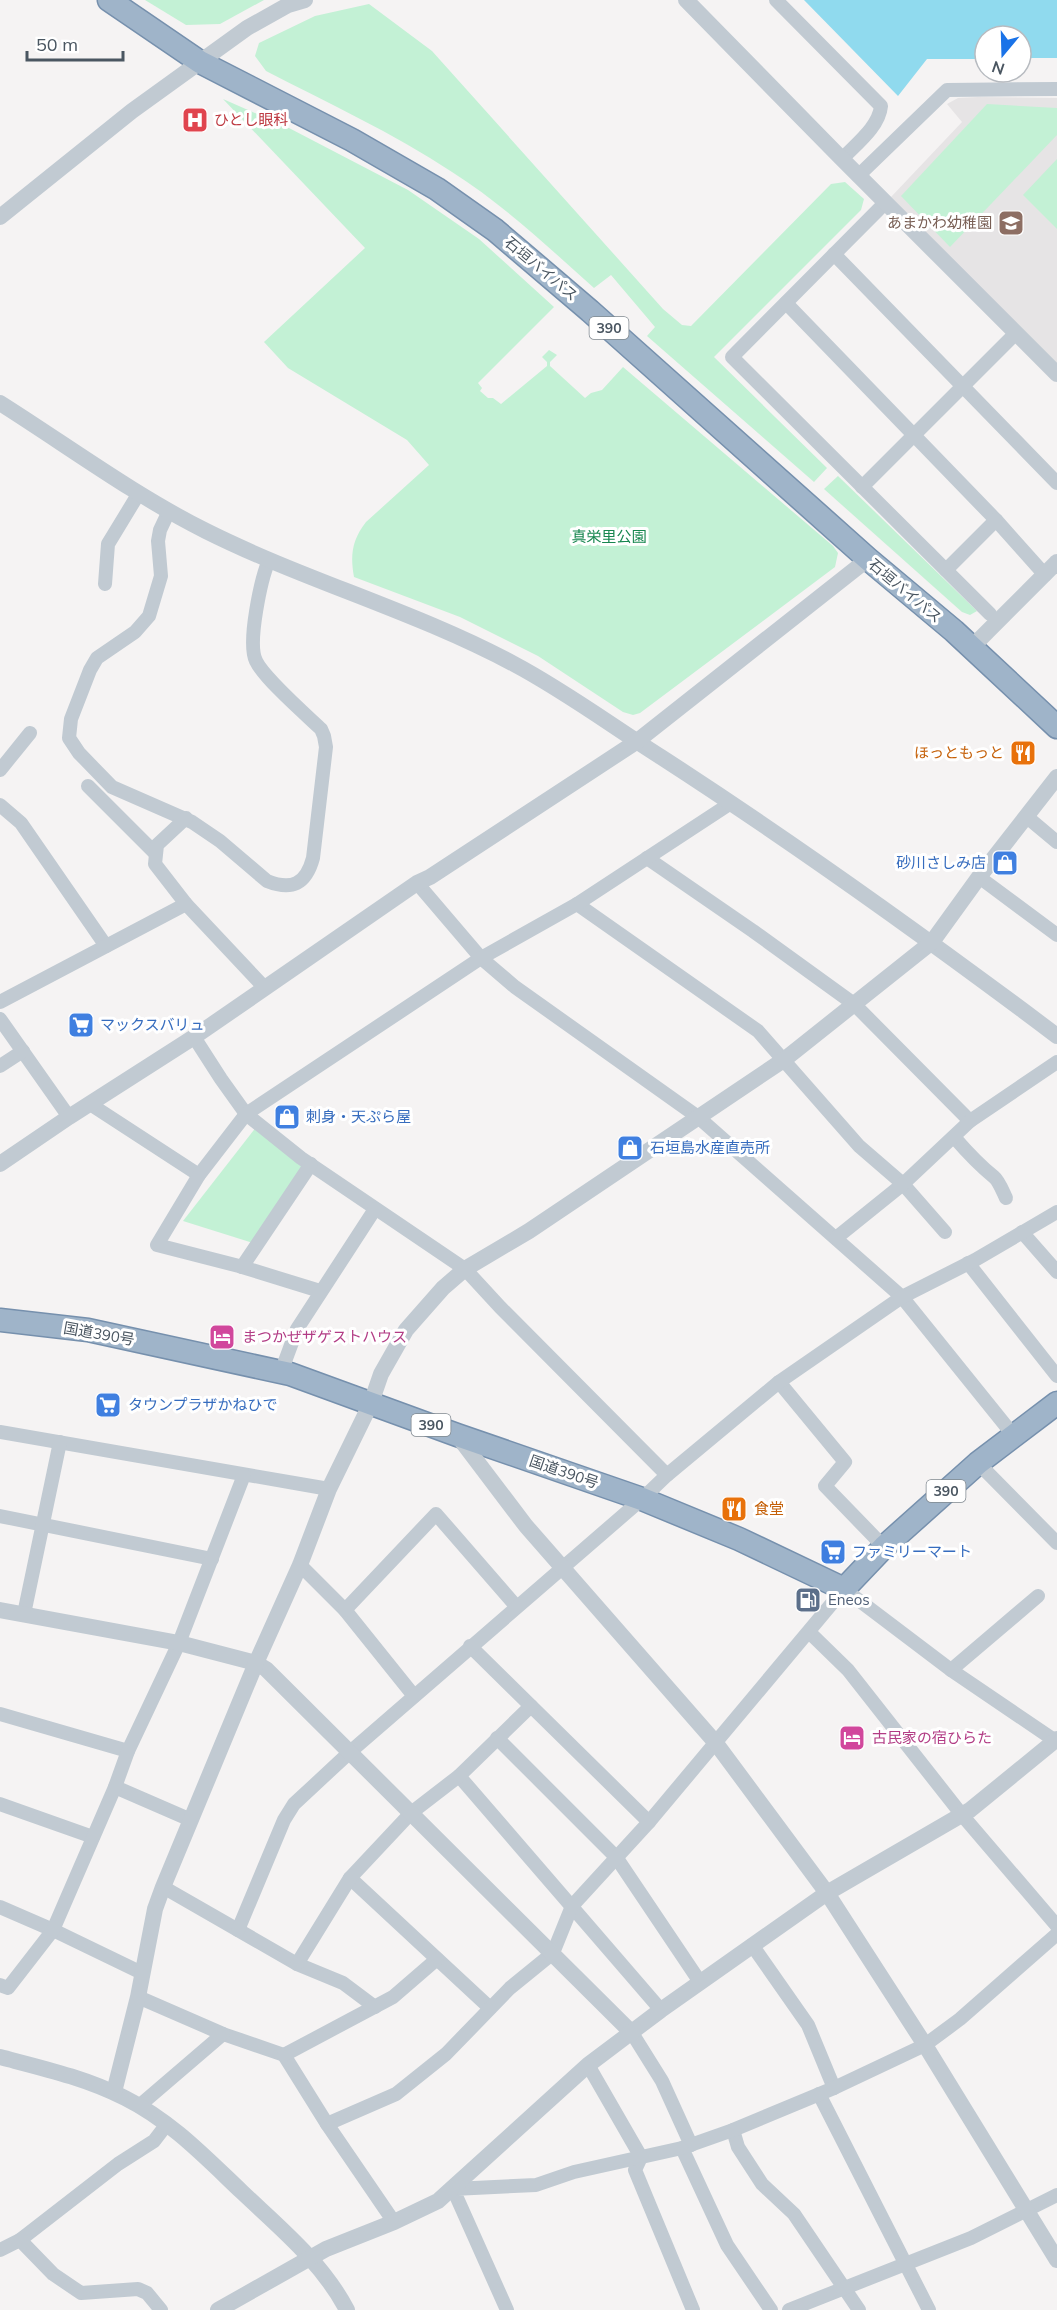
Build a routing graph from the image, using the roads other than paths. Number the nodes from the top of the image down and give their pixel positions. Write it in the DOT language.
graph roads {
  1 [pos="110,0"];
  2 [pos="305,0"];
  3 [pos="686,0"];
  4 [pos="776,0"];
  5 [pos="200,62"];
  6 [pos="1057,89"];
  7 [pos="842,159"];
  8 [pos="858,176"];
  9 [pos="885,203"];
  10 [pos="0,217"];
  11 [pos="834,254"];
  12 [pos="786,303"];
  13 [pos="1017,333"];
  14 [pos="1057,374"];
  15 [pos="963,387"];
  16 [pos="0,403"];
  17 [pos="914,436"];
  18 [pos="1057,483"];
  19 [pos="862,487"];
  20 [pos="139,493"];
  21 [pos="169,511"];
  22 [pos="996,520"];
  23 [pos="868,559"];
  24 [pos="269,560"];
  25 [pos="1057,562"];
  26 [pos="946,570"];
  27 [pos="1045,575"];
  28 [pos="105,584"];
  29 [pos="990,614"];
  30 [pos="971,648"];
  31 [pos="1057,727"];
  32 [pos="30,733"];
  33 [pos="636,742"];
  34 [pos="0,770"];
  35 [pos="1057,777"];
  36 [pos="88,786"];
  37 [pos="731,803"];
  38 [pos="0,805"];
  39 [pos="1027,816"];
  40 [pos="186,818"];
  41 [pos="1057,842"];
  42 [pos="155,853"];
  43 [pos="647,858"];
  44 [pos="979,877"];
  45 [pos="417,883"];
  46 [pos="577,903"];
  47 [pos="186,904"];
  48 [pos="1057,935"];
  49 [pos="932,942"];
  50 [pos="106,946"];
  51 [pos="481,958"];
  52 [pos="264,987"];
  53 [pos="0,1002"];
  54 [pos="854,1005"];
  55 [pos="0,1019"];
  56 [pos="1057,1036"];
  57 [pos="194,1037"];
  58 [pos="23,1051"];
  59 [pos="785,1059"];
  60 [pos="1057,1062"];
  61 [pos="0,1066"];
  62 [pos="90,1104"];
  63 [pos="246,1113"];
  64 [pos="69,1117"];
  65 [pos="698,1117"];
  66 [pos="970,1121"];
  67 [pos="954,1137"];
  68 [pos="0,1164"];
  69 [pos="311,1164"];
  70 [pos="199,1175"];
  71 [pos="903,1184"];
  72 [pos="1006,1198"];
  73 [pos="375,1209"];
  74 [pos="1057,1212"];
  75 [pos="945,1232"];
  76 [pos="1022,1232"];
  77 [pos="836,1238"];
  78 [pos="968,1263"];
  79 [pos="242,1267"];
  80 [pos="465,1269"];
  81 [pos="1057,1272"];
  82 [pos="320,1292"];
  83 [pos="902,1297"];
  84 [pos="0,1320"];
  85 [pos="281,1372"];
  86 [pos="1057,1376"];
  87 [pos="778,1382"];
  88 [pos="371,1403"];
  89 [pos="1057,1403"];
  90 [pos="0,1432"];
  91 [pos="458,1436"];
  92 [pos="1014,1436"];
  93 [pos="60,1442"];
  94 [pos="978,1463"];
  95 [pos="244,1474"];
  96 [pos="668,1474"];
  97 [pos="329,1489"];
  98 [pos="642,1499"];
  99 [pos="0,1516"];
  100 [pos="43,1526"];
  101 [pos="1057,1543"];
  102 [pos="884,1546"];
  103 [pos="212,1559"];
  104 [pos="300,1565"];
  105 [pos="561,1567"];
  106 [pos="844,1589"];
  107 [pos="1038,1596"];
  108 [pos="516,1606"];
  109 [pos="0,1610"];
  110 [pos="345,1610"];
  111 [pos="24,1614"];
  112 [pos="809,1632"];
  113 [pos="179,1643"];
  114 [pos="470,1646"];
  115 [pos="256,1663"];
  116 [pos="951,1670"];
  117 [pos="414,1695"];
  118 [pos="531,1706"];
  119 [pos="0,1714"];
  120 [pos="497,1738"];
  121 [pos="1056,1740"];
  122 [pos="715,1742"];
  123 [pos="128,1751"];
  124 [pos="350,1752"];
  125 [pos="459,1776"];
  126 [pos="115,1787"];
  127 [pos="0,1804"];
  128 [pos="411,1813"];
  129 [pos="962,1815"];
  130 [pos="191,1820"];
  131 [pos="649,1822"];
  132 [pos="93,1837"];
  133 [pos="616,1857"];
  134 [pos="350,1878"];
  135 [pos="163,1887"];
  136 [pos="827,1893"];
  137 [pos="572,1906"];
  138 [pos="0,1907"];
  139 [pos="1057,1926"];
  140 [pos="53,1930"];
  141 [pos="238,1930"];
  142 [pos="1057,1934"];
  143 [pos="752,1945"];
  144 [pos="553,1953"];
  145 [pos="437,1959"];
  146 [pos="297,1964"];
  147 [pos="142,1973"];
  148 [pos="700,1982"];
  149 [pos="0,1985"];
  150 [pos="138,1996"];
  151 [pos="375,2007"];
  152 [pos="490,2008"];
  153 [pos="661,2010"];
  154 [pos="632,2033"];
  155 [pos="223,2034"];
  156 [pos="925,2045"];
  157 [pos="284,2055"];
  158 [pos="0,2057"];
  159 [pos="588,2065"];
  160 [pos="834,2088"];
  161 [pos="114,2092"];
  162 [pos="819,2094"];
  163 [pos="139,2106"];
  164 [pos="167,2124"];
  165 [pos="327,2124"];
  166 [pos="733,2130"];
  167 [pos="687,2146"];
  168 [pos="641,2157"];
  169 [pos="453,2189"];
  170 [pos="1057,2195"];
  171 [pos="1027,2210"];
  172 [pos="394,2222"];
  173 [pos="20,2240"];
  174 [pos="0,2250"];
  175 [pos="310,2258"];
  176 [pos="1057,2260"];
  177 [pos="906,2264"];
  178 [pos="846,2287"];
  179 [pos="161,2310"];
  180 [pos="218,2310"];
  181 [pos="347,2310"];
  182 [pos="507,2310"];
  183 [pos="693,2310"];
  184 [pos="771,2310"];
  185 [pos="789,2310"];
  186 [pos="859,2310"];
  187 [pos="928,2310"];
  1 -- 5 [label="highway, 石垣バイパス / 390"];
  2 -- 5 [label="street"];
  3 -- 7 [label="street"];
  4 -- 7 [label="street"];
  5 -- 10 [label="street"];
  5 -- 23 [label="highway, 石垣バイパス / 390"];
  6 -- 8 [label="street"];
  7 -- 8 [label="street"];
  8 -- 9 [label="street"];
  9 -- 11 [label="street"];
  9 -- 13 [label="street"];
  11 -- 12 [label="street"];
  11 -- 15 [label="street"];
  12 -- 17 [label="street"];
  12 -- 19 [label="street"];
  13 -- 14 [label="street"];
  13 -- 15 [label="street"];
  15 -- 17 [label="street"];
  15 -- 18 [label="street"];
  16 -- 20 [label="street"];
  17 -- 19 [label="street"];
  17 -- 22 [label="street"];
  19 -- 26 [label="street"];
  20 -- 21 [label="street"];
  20 -- 28 [label="street"];
  21 -- 24 [label="street"];
  21 -- 40 [label="street"];
  22 -- 26 [label="street"];
  22 -- 27 [label="street"];
  23 -- 30 [label="highway, 石垣バイパス / 390"];
  23 -- 33 [label="street"];
  24 -- 33 [label="street"];
  24 -- 40 [label="street"];
  25 -- 27 [label="street"];
  26 -- 29 [label="street"];
  27 -- 30 [label="street"];
  30 -- 31 [label="highway, 石垣バイパス / 390"];
  32 -- 34 [label="street"];
  33 -- 37 [label="street"];
  33 -- 45 [label="street"];
  35 -- 39 [label="street"];
  36 -- 42 [label="street"];
  37 -- 43 [label="street"];
  37 -- 49 [label="street"];
  38 -- 50 [label="street"];
  39 -- 41 [label="street"];
  39 -- 44 [label="street"];
  40 -- 42 [label="street"];
  42 -- 47 [label="street"];
  43 -- 46 [label="street"];
  43 -- 54 [label="street"];
  44 -- 48 [label="street"];
  44 -- 49 [label="street"];
  45 -- 51 [label="street"];
  45 -- 52 [label="street"];
  46 -- 51 [label="street"];
  46 -- 59 [label="street"];
  47 -- 50 [label="street"];
  47 -- 52 [label="street"];
  49 -- 54 [label="street"];
  49 -- 56 [label="street"];
  50 -- 53 [label="street"];
  51 -- 63 [label="street"];
  51 -- 65 [label="street"];
  52 -- 57 [label="street"];
  54 -- 59 [label="street"];
  54 -- 66 [label="street"];
  55 -- 58 [label="street"];
  57 -- 62 [label="street"];
  57 -- 63 [label="street"];
  58 -- 61 [label="street"];
  58 -- 64 [label="street"];
  59 -- 65 [label="street"];
  59 -- 71 [label="street"];
  60 -- 66 [label="street"];
  62 -- 64 [label="street"];
  62 -- 70 [label="street"];
  63 -- 69 [label="street"];
  63 -- 70 [label="street"];
  64 -- 68 [label="street"];
  65 -- 77 [label="street"];
  65 -- 80 [label="street"];
  66 -- 67 [label="street"];
  67 -- 71 [label="street"];
  67 -- 72 [label="street"];
  69 -- 73 [label="street"];
  69 -- 79 [label="street"];
  70 -- 79 [label="street"];
  71 -- 75 [label="street"];
  71 -- 77 [label="street"];
  73 -- 80 [label="street"];
  73 -- 82 [label="street"];
  74 -- 76 [label="street"];
  76 -- 78 [label="street"];
  76 -- 81 [label="street"];
  77 -- 83 [label="street"];
  78 -- 83 [label="street"];
  78 -- 86 [label="street"];
  79 -- 82 [label="street"];
  80 -- 88 [label="street"];
  80 -- 96 [label="street"];
  82 -- 85 [label="street"];
  83 -- 87 [label="street"];
  83 -- 92 [label="street"];
  84 -- 85 [label="highway, 国道390号 / 390"];
  85 -- 88 [label="highway, 国道390号 / 390"];
  87 -- 96 [label="street"];
  87 -- 102 [label="street"];
  88 -- 91 [label="highway, 国道390号 / 390"];
  88 -- 97 [label="street"];
  89 -- 92 [label="highway, 390"];
  90 -- 93 [label="street"];
  91 -- 98 [label="highway, 国道390号 / 390"];
  91 -- 105 [label="street"];
  92 -- 94 [label="highway, 390"];
  93 -- 95 [label="street"];
  93 -- 100 [label="street"];
  94 -- 101 [label="street"];
  94 -- 102 [label="highway, 390"];
  95 -- 97 [label="street"];
  95 -- 103 [label="street"];
  96 -- 98 [label="street"];
  97 -- 104 [label="street"];
  98 -- 105 [label="street"];
  98 -- 106 [label="highway, 国道390号 / 390"];
  99 -- 100 [label="street"];
  100 -- 103 [label="street"];
  100 -- 111 [label="street"];
  102 -- 106 [label="highway, 390"];
  103 -- 113 [label="street"];
  104 -- 110 [label="street"];
  104 -- 115 [label="street"];
  105 -- 108 [label="street"];
  105 -- 122 [label="street"];
  106 -- 112 [label="street"];
  106 -- 116 [label="street"];
  107 -- 116 [label="street"];
  108 -- 110 [label="street"];
  108 -- 114 [label="street"];
  109 -- 111 [label="street"];
  110 -- 117 [label="street"];
  111 -- 113 [label="street"];
  112 -- 122 [label="street"];
  112 -- 129 [label="street"];
  113 -- 115 [label="street"];
  113 -- 123 [label="street"];
  114 -- 117 [label="street"];
  114 -- 118 [label="street"];
  115 -- 124 [label="street"];
  115 -- 130 [label="street"];
  116 -- 121 [label="street"];
  117 -- 124 [label="street"];
  118 -- 120 [label="street"];
  118 -- 131 [label="street"];
  119 -- 123 [label="street"];
  120 -- 125 [label="street"];
  120 -- 133 [label="street"];
  121 -- 129 [label="street"];
  122 -- 131 [label="street"];
  122 -- 136 [label="street"];
  123 -- 126 [label="street"];
  124 -- 128 [label="street"];
  124 -- 141 [label="street"];
  125 -- 128 [label="street"];
  125 -- 137 [label="street"];
  126 -- 130 [label="street"];
  126 -- 132 [label="street"];
  127 -- 132 [label="street"];
  128 -- 134 [label="street"];
  128 -- 144 [label="street"];
  129 -- 136 [label="street"];
  129 -- 139 [label="street"];
  130 -- 135 [label="street"];
  131 -- 133 [label="street"];
  132 -- 140 [label="street"];
  133 -- 137 [label="street"];
  133 -- 148 [label="street"];
  134 -- 145 [label="street"];
  134 -- 146 [label="street"];
  135 -- 141 [label="street"];
  135 -- 147 [label="street"];
  136 -- 143 [label="street"];
  136 -- 156 [label="street"];
  137 -- 144 [label="street"];
  137 -- 153 [label="street"];
  138 -- 140 [label="street"];
  140 -- 147 [label="street"];
  140 -- 149 [label="street"];
  141 -- 146 [label="street"];
  142 -- 156 [label="street"];
  143 -- 148 [label="street"];
  143 -- 160 [label="street"];
  144 -- 152 [label="street"];
  144 -- 154 [label="street"];
  145 -- 151 [label="street"];
  145 -- 152 [label="street"];
  146 -- 151 [label="street"];
  147 -- 150 [label="street"];
  148 -- 153 [label="street"];
  150 -- 155 [label="street"];
  150 -- 161 [label="street"];
  151 -- 157 [label="street"];
  152 -- 165 [label="street"];
  153 -- 154 [label="street"];
  154 -- 159 [label="street"];
  154 -- 167 [label="street"];
  155 -- 157 [label="street"];
  155 -- 163 [label="street"];
  156 -- 160 [label="street"];
  156 -- 171 [label="street"];
  157 -- 165 [label="street"];
  158 -- 161 [label="street"];
  159 -- 168 [label="street"];
  159 -- 169 [label="street"];
  160 -- 162 [label="street"];
  161 -- 163 [label="street"];
  162 -- 166 [label="street"];
  162 -- 177 [label="street"];
  163 -- 164 [label="street"];
  164 -- 173 [label="street"];
  164 -- 175 [label="street"];
  165 -- 172 [label="street"];
  166 -- 167 [label="street"];
  166 -- 178 [label="street"];
  167 -- 168 [label="street"];
  167 -- 184 [label="street"];
  168 -- 169 [label="street"];
  168 -- 183 [label="street"];
  169 -- 172 [label="street"];
  169 -- 182 [label="street"];
  170 -- 171 [label="street"];
  171 -- 176 [label="street"];
  171 -- 177 [label="street"];
  172 -- 175 [label="street"];
  173 -- 174 [label="street"];
  173 -- 179 [label="street"];
  175 -- 180 [label="street"];
  175 -- 181 [label="street"];
  177 -- 178 [label="street"];
  177 -- 187 [label="street"];
  178 -- 185 [label="street"];
  178 -- 186 [label="street"];
}
